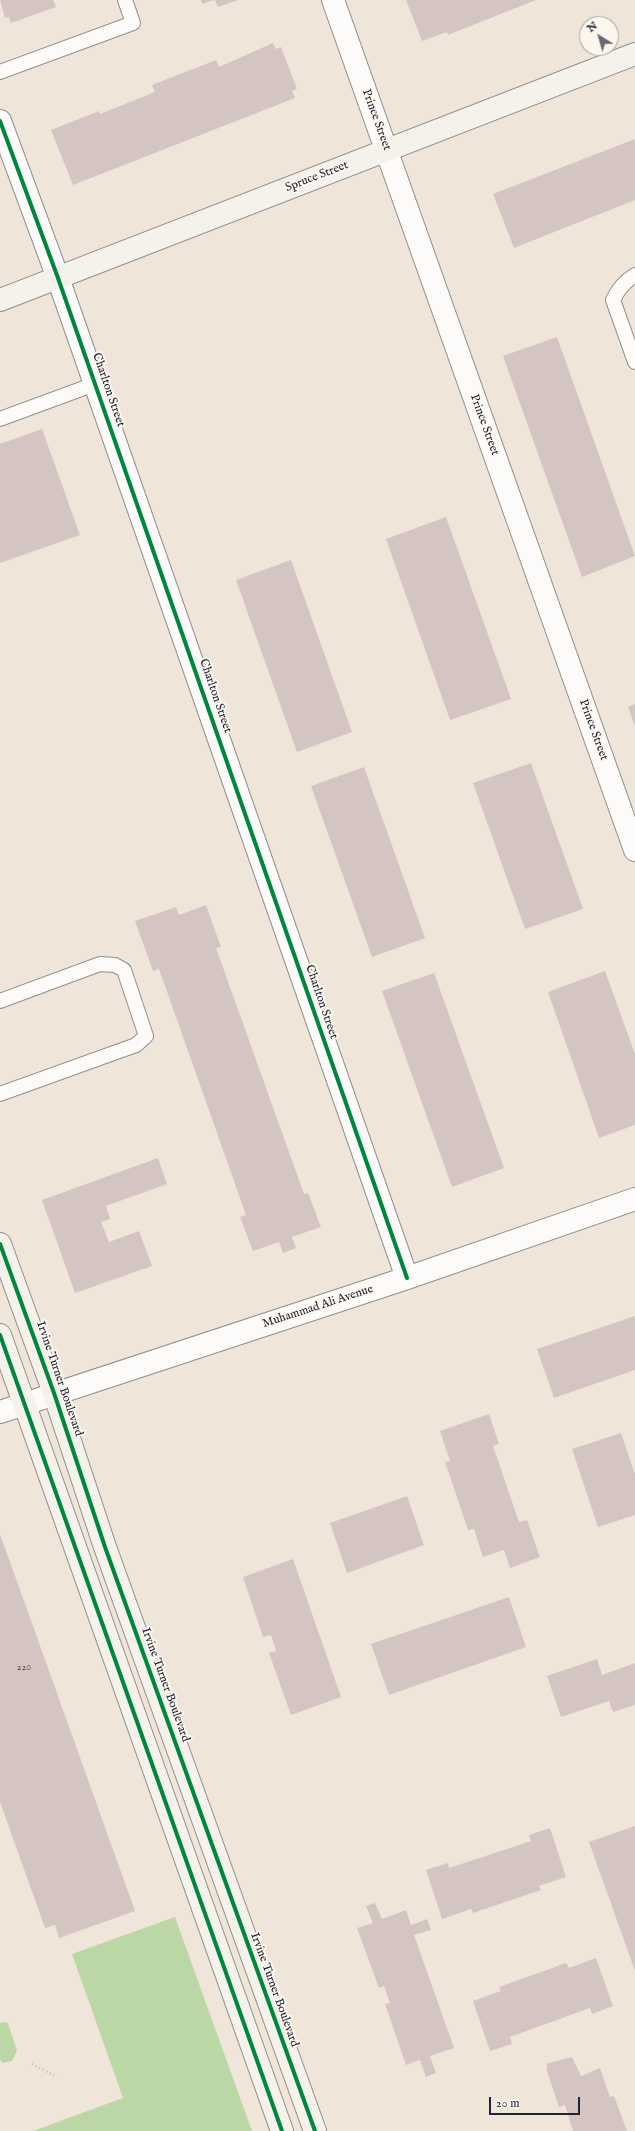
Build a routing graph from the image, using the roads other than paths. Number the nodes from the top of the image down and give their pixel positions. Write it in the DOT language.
graph roads {
  1 [pos="125,0"];
  2 [pos="333,0"];
  3 [pos="635,54"];
  4 [pos="0,72"];
  5 [pos="0,121"];
  6 [pos="387,150"];
  7 [pos="635,275"];
  8 [pos="58,278"];
  9 [pos="0,300"];
  10 [pos="635,362"];
  11 [pos="95,384"];
  12 [pos="0,419"];
  13 [pos="635,850"];
  14 [pos="0,1001"];
  15 [pos="0,1094"];
  16 [pos="635,1199"];
  17 [pos="0,1244"];
  18 [pos="407,1278"];
  19 [pos="0,1335"];
  20 [pos="54,1393"];
  21 [pos="24,1404"];
  22 [pos="0,1412"];
  23 [pos="282,2131"];
  24 [pos="315,2131"];
  1 -- 4 [label="lane"];
  2 -- 6 [label="street, Prince Street"];
  3 -- 6 [label="main road, Spruce Street"];
  5 -- 8 [label="street, Charlton Street"];
  6 -- 8 [label="main road, Spruce Street"];
  6 -- 13 [label="street, Prince Street"];
  7 -- 10 [label="lane"];
  8 -- 9 [label="main road, Spruce Street"];
  8 -- 11 [label="street, Charlton Street"];
  11 -- 12 [label="lane"];
  11 -- 18 [label="street, Charlton Street"];
  14 -- 15 [label="lane"];
  16 -- 18 [label="street, Muhammad Ali Avenue"];
  17 -- 20 [label="main road, Irvine Turner Boulevard"];
  18 -- 20 [label="street, Muhammad Ali Avenue"];
  19 -- 21 [label="main road"];
  20 -- 21 [label="street, Muhammad Ali Avenue"];
  20 -- 24 [label="main road, Irvine Turner Boulevard"];
  21 -- 22 [label="street, Muhammad Ali Avenue"];
  21 -- 23 [label="main road"];
}
